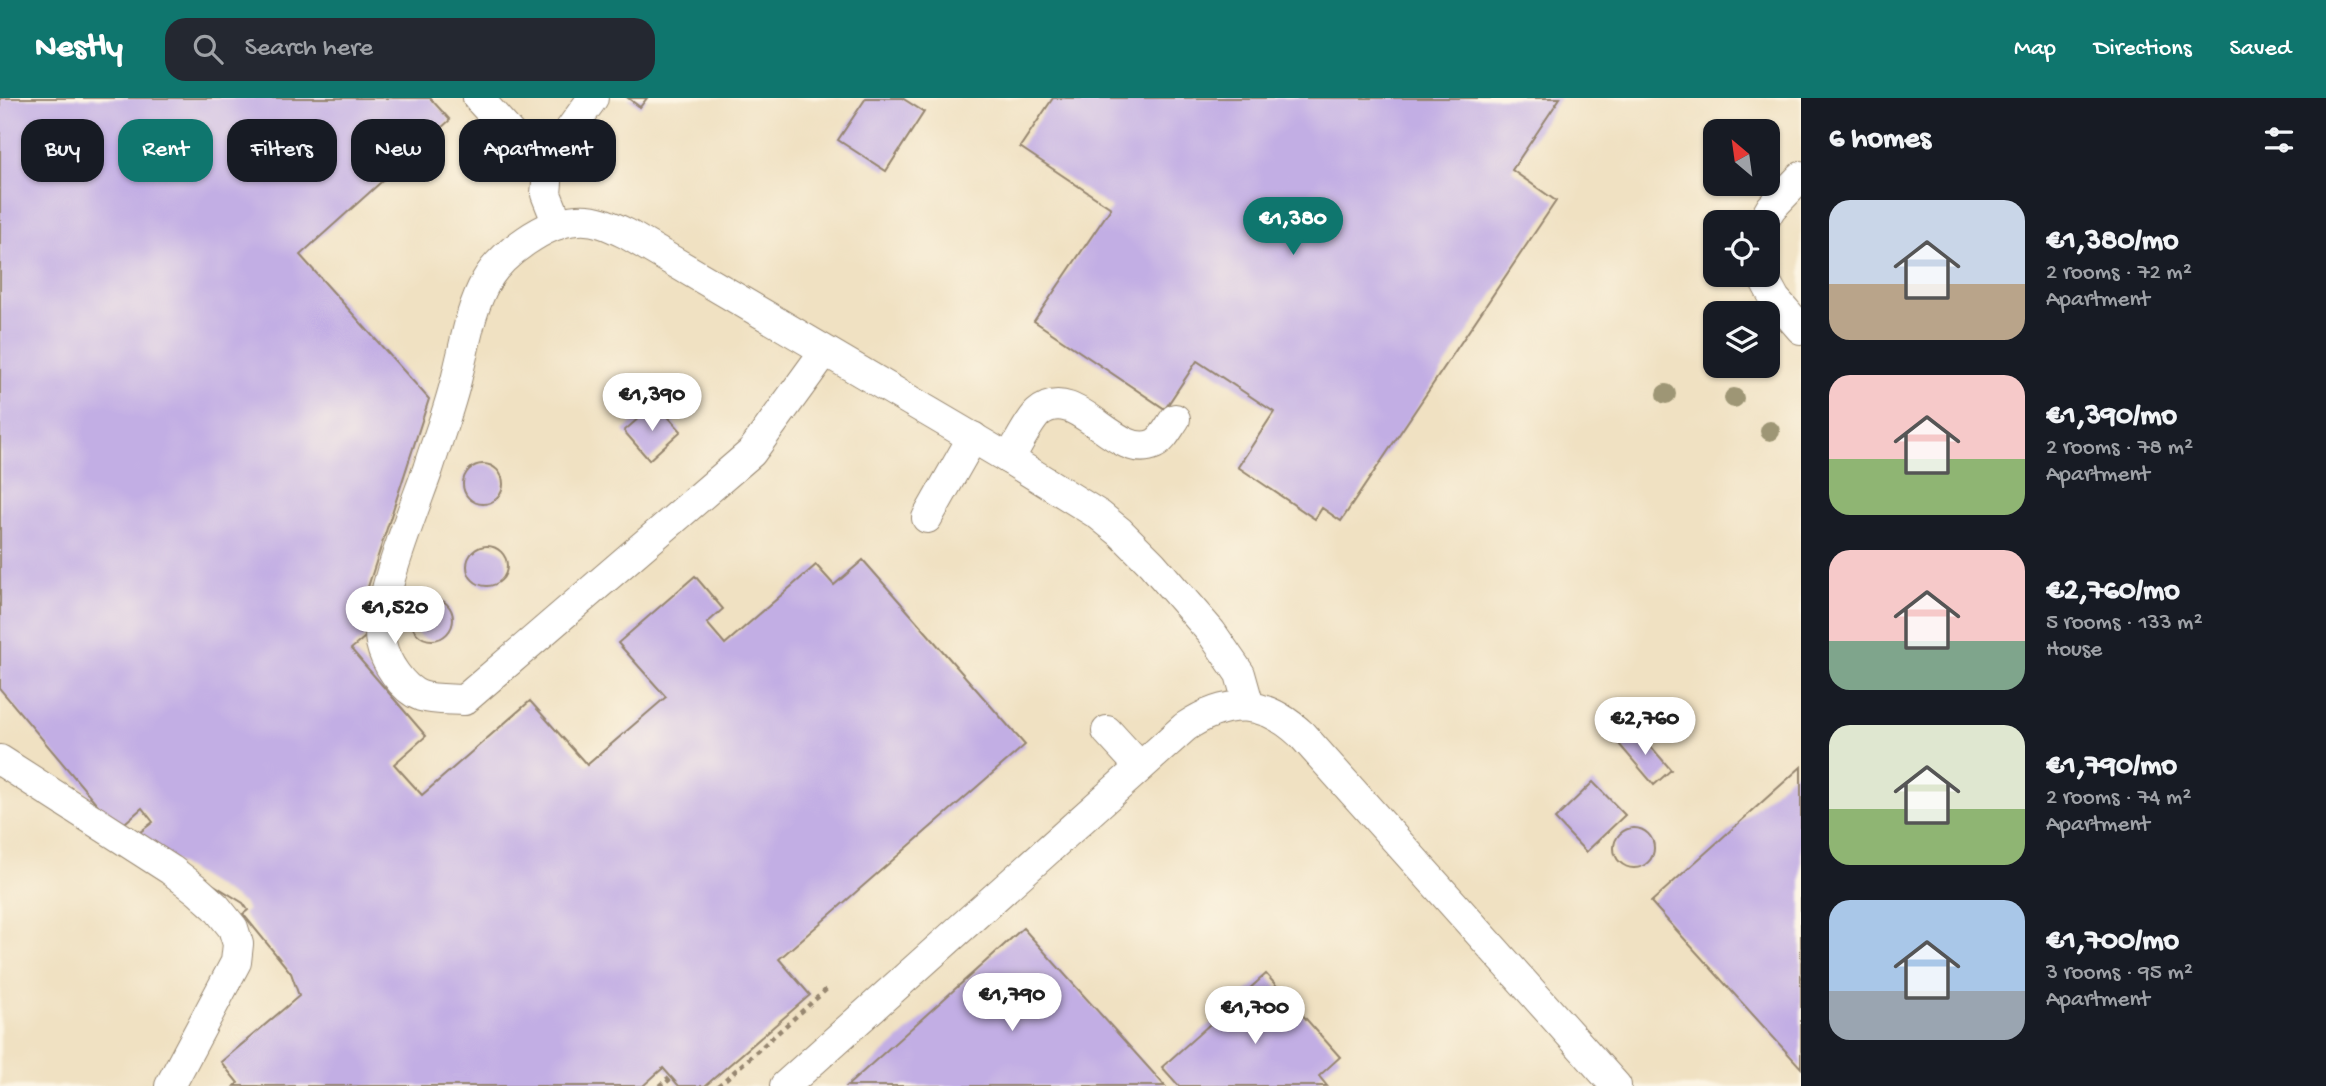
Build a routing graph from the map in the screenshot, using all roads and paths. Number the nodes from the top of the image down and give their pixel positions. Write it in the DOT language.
graph roads {
  1 [pos="478,98"];
  2 [pos="593,98"];
  3 [pos="497,119"];
  4 [pos="577,119"];
  5 [pos="1801,177"];
  6 [pos="547,182"];
  7 [pos="1770,210"];
  8 [pos="558,224"];
  9 [pos="1768,287"];
  10 [pos="1801,329"];
  11 [pos="825,351"];
  12 [pos="1175,419"];
  13 [pos="973,437"];
  14 [pos="1009,459"];
  15 [pos="927,518"];
  16 [pos="1249,706"];
  17 [pos="1107,731"];
  18 [pos="0,760"];
  19 [pos="1140,767"];
  20 [pos="828,988"];
  21 [pos="170,1086"];
  22 [pos="659,1086"];
  23 [pos="673,1086"];
  24 [pos="718,1086"];
  25 [pos="785,1086"];
  26 [pos="1616,1086"];
  1 -- 3 [label="lane"];
  2 -- 4 [label="lane"];
  5 -- 7 [label="lane"];
  6 -- 8 [label="lane"];
  8 -- 11 [label="lane"];
  8 -- 11 [label="lane"];
  9 -- 10 [label="lane"];
  11 -- 13 [label="lane"];
  12 -- 14 [label="lane"];
  13 -- 14 [label="lane"];
  13 -- 15 [label="lane"];
  14 -- 16 [label="lane"];
  16 -- 19 [label="lane"];
  16 -- 26 [label="lane"];
  17 -- 19 [label="lane"];
  18 -- 21 [label="lane"];
  19 -- 25 [label="lane"];
  20 -- 24 [label="path"];
  22 -- 23 [label="path"];
}
